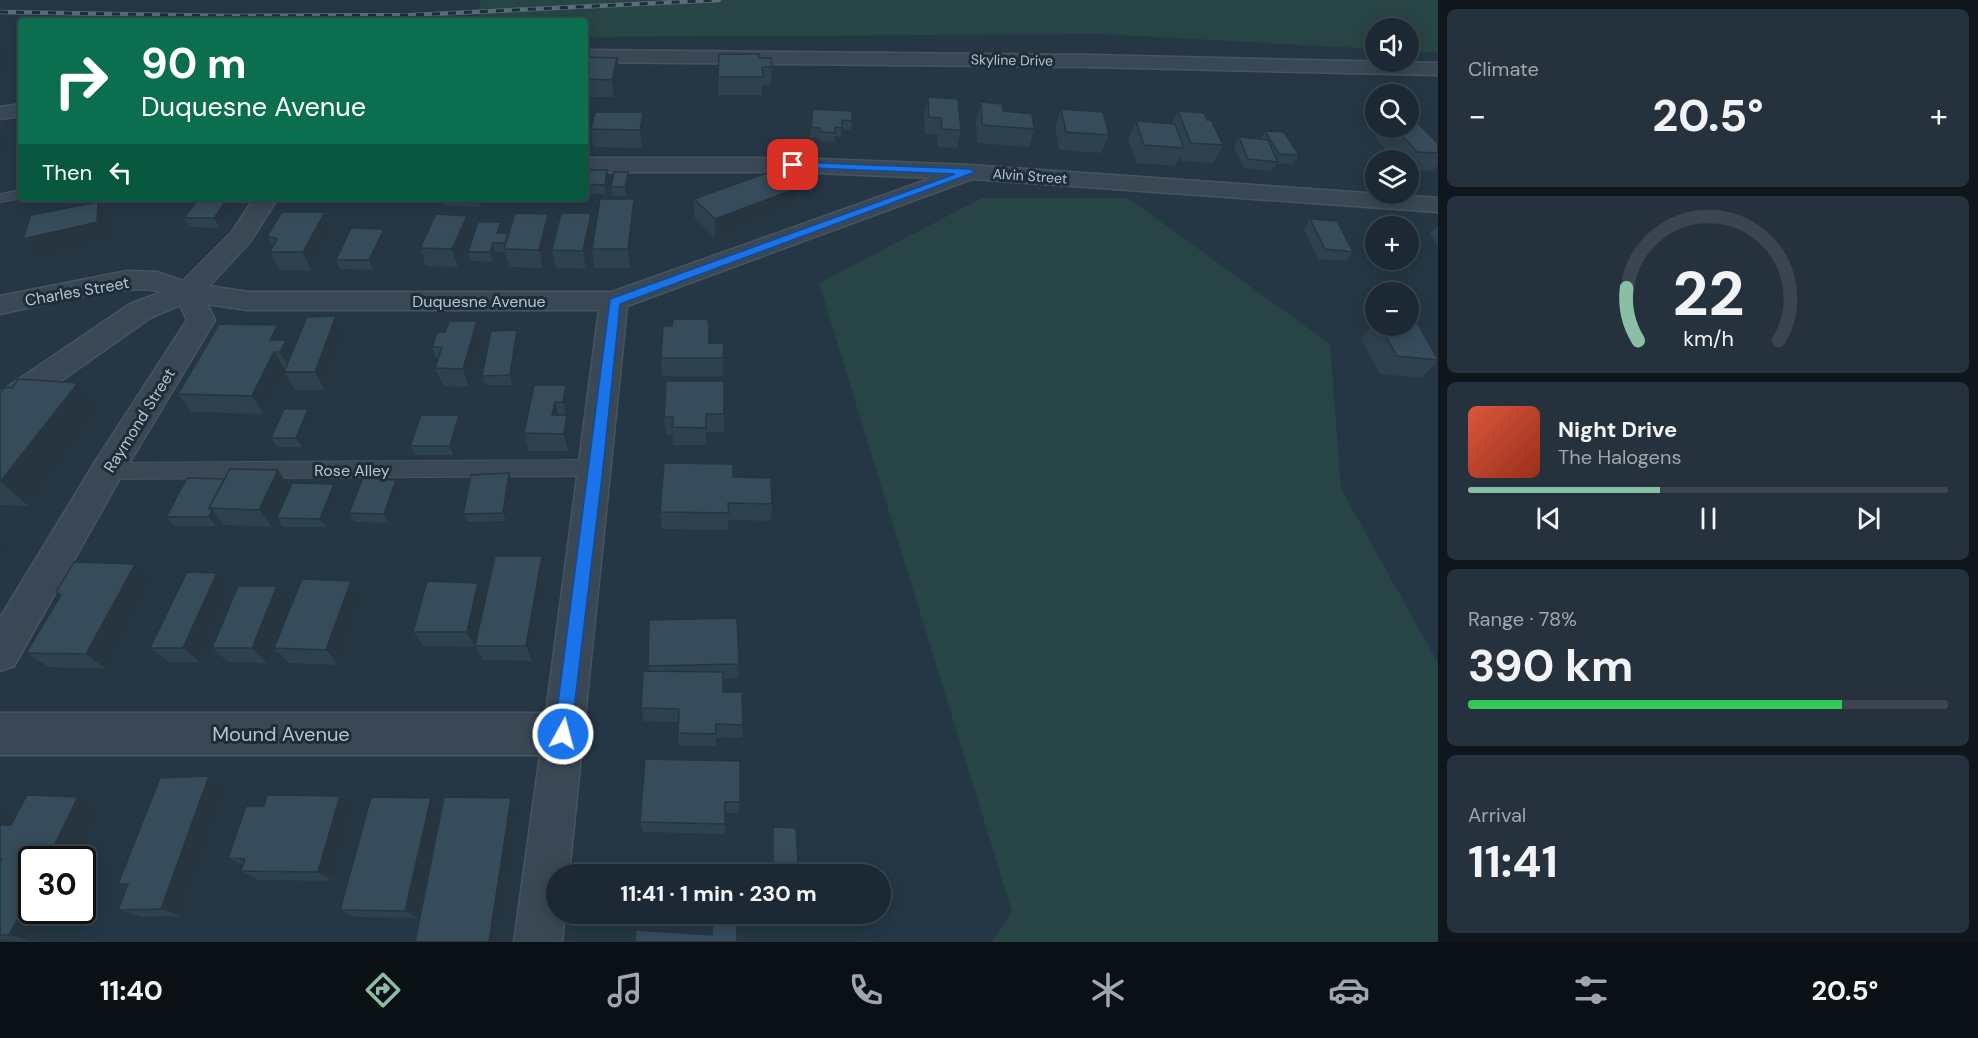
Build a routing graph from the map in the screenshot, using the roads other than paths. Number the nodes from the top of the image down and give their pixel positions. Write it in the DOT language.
graph roads {
  1 [pos="588,56"];
  2 [pos="1438,69"];
  3 [pos="18,110"];
  4 [pos="0,113"];
  5 [pos="588,165"];
  6 [pos="970,172"];
  7 [pos="18,195"];
  8 [pos="0,198"];
  9 [pos="264,201"];
  10 [pos="1438,206"];
  11 [pos="188,292"];
  12 [pos="614,302"];
  13 [pos="0,304"];
  14 [pos="0,408"];
  15 [pos="596,468"];
  16 [pos="107,471"];
  17 [pos="0,653"];
  18 [pos="0,734"];
  19 [pos="563,734"];
  20 [pos="538,942"];
  1 -- 2 [label="street, Skyline Drive"];
  3 -- 4 [label="street"];
  5 -- 6 [label="street, Alvin Street"];
  6 -- 10 [label="street, Alvin Street"];
  6 -- 12 [label="street, Duquesne Avenue"];
  7 -- 8 [label="lane"];
  9 -- 11 [label="street"];
  11 -- 12 [label="street, Duquesne Avenue"];
  11 -- 13 [label="street, Charles Street"];
  11 -- 14 [label="street"];
  11 -- 16 [label="street, Raymond Street"];
  12 -- 15 [label="street"];
  15 -- 16 [label="lane, Rose Alley"];
  15 -- 19 [label="street"];
  16 -- 17 [label="street, Raymond Street"];
  18 -- 19 [label="street, Mound Avenue"];
  19 -- 20 [label="street"];
}
